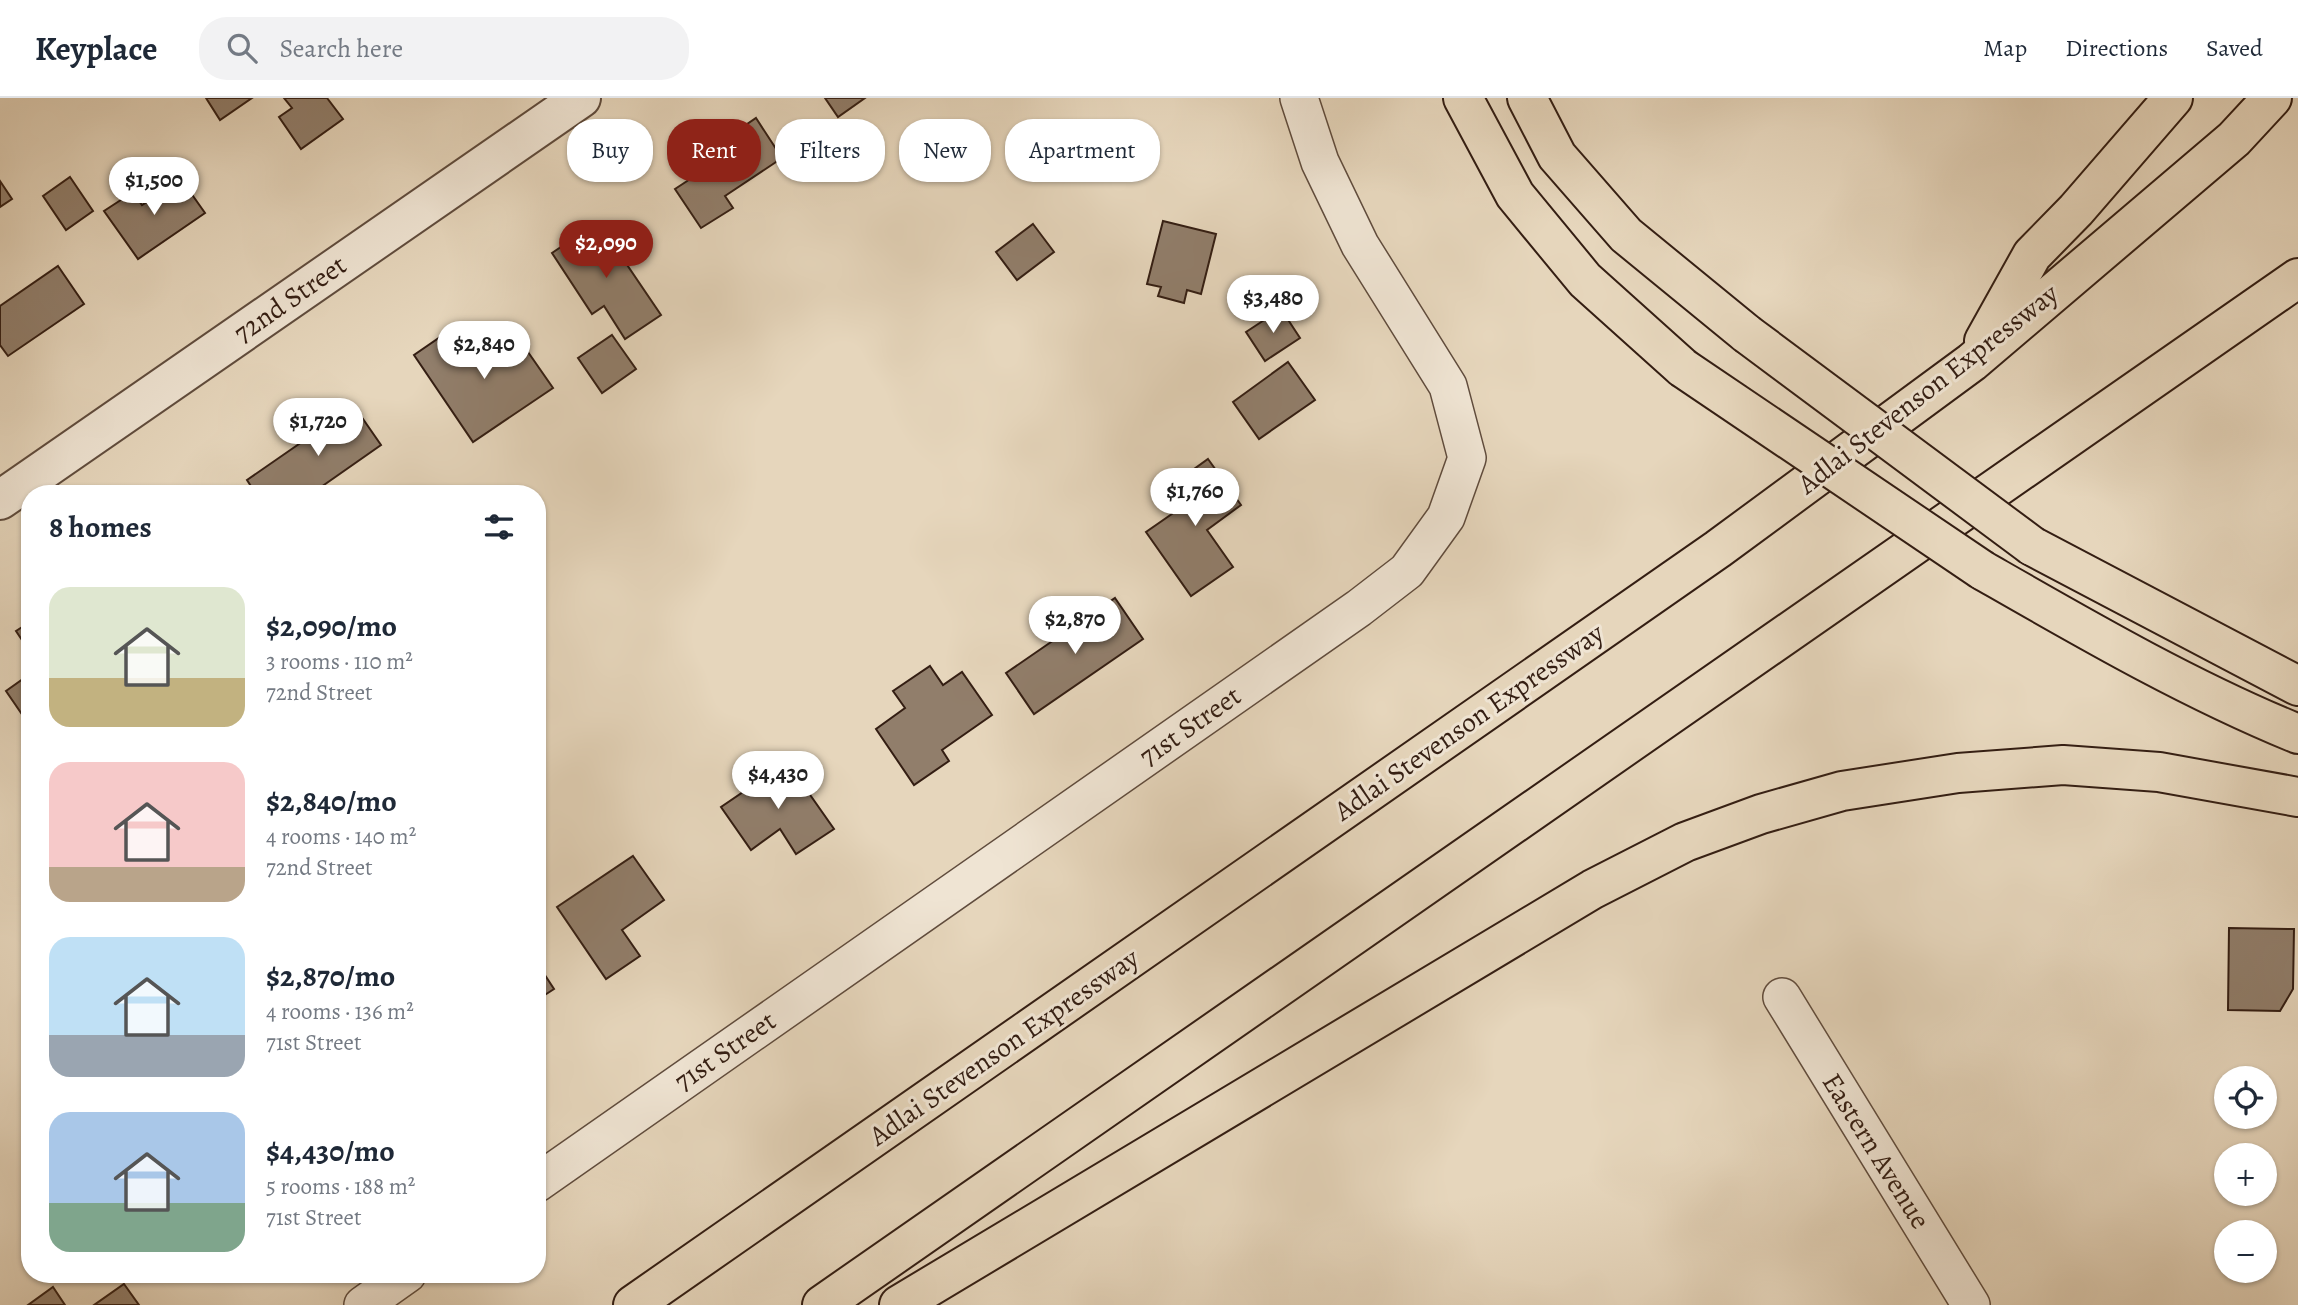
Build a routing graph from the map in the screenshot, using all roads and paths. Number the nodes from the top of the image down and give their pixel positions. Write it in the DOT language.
graph roads {
  1 [pos="581,98"];
  2 [pos="1299,98"];
  3 [pos="1464,98"];
  4 [pos="1527,98"];
  5 [pos="2172,98"];
  6 [pos="2272,98"];
  7 [pos="2298,278"];
  8 [pos="1972,362"];
  9 [pos="21,485"];
  10 [pos="22,485"];
  11 [pos="0,500"];
  12 [pos="2298,686"];
  13 [pos="2298,734"];
  14 [pos="2298,797"];
  15 [pos="1782,997"];
  16 [pos="546,1177"];
  17 [pos="394,1283"];
  18 [pos="363,1305"];
  19 [pos="633,1305"];
  20 [pos="822,1305"];
  21 [pos="899,1305"];
  22 [pos="1970,1305"];
  1 -- 10 [label="street, 72nd Street"];
  2 -- 16 [label="street, 71st Street"];
  3 -- 13 [label="highway, bridge"];
  4 -- 12 [label="highway, bridge"];
  5 -- 8 [label="highway"];
  6 -- 8 [label="highway, Adlai Stevenson Expressway"];
  7 -- 20 [label="highway"];
  8 -- 19 [label="highway, Adlai Stevenson Expressway"];
  9 -- 11 [label="street, 72nd Street"];
  14 -- 21 [label="highway"];
  15 -- 22 [label="street, Eastern Avenue"];
  17 -- 18 [label="street"];
}
